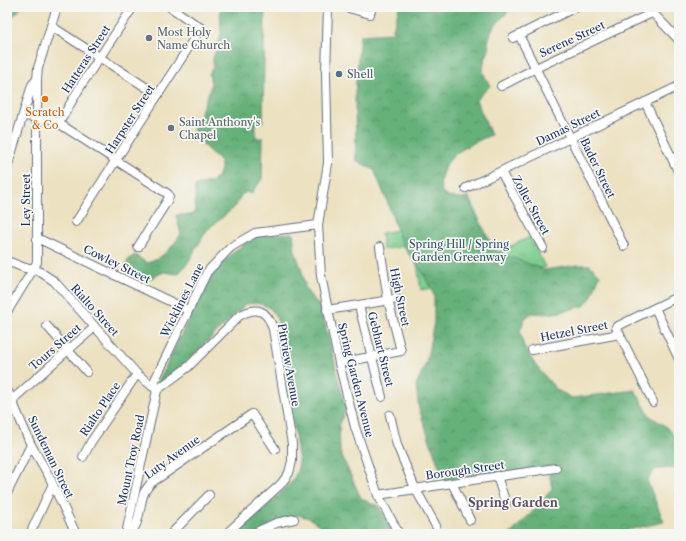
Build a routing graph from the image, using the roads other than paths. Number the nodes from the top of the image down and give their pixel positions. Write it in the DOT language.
graph roads {
  1 [pos="57,7"];
  2 [pos="133,7"];
  3 [pos="170,7"];
  4 [pos="328,7"];
  5 [pos="345,7"];
  6 [pos="576,7"];
  7 [pos="650,10"];
  8 [pos="371,11"];
  9 [pos="51,26"];
  10 [pos="679,40"];
  11 [pos="100,57"];
  12 [pos="536,68"];
  13 [pos="37,79"];
  14 [pos="501,86"];
  15 [pos="679,86"];
  16 [pos="158,95"];
  17 [pos="645,102"];
  18 [pos="23,116"];
  19 [pos="37,117"];
  20 [pos="59,123"];
  21 [pos="571,137"];
  22 [pos="116,160"];
  23 [pos="7,168"];
  24 [pos="501,172"];
  25 [pos="679,173"];
  26 [pos="466,188"];
  27 [pos="76,222"];
  28 [pos="318,226"];
  29 [pos="37,238"];
  30 [pos="624,246"];
  31 [pos="138,247"];
  32 [pos="380,247"];
  33 [pos="543,248"];
  34 [pos="7,261"];
  35 [pos="34,268"];
  36 [pos="679,296"];
  37 [pos="397,299"];
  38 [pos="388,300"];
  39 [pos="359,306"];
  40 [pos="655,308"];
  41 [pos="188,310"];
  42 [pos="327,310"];
  43 [pos="7,312"];
  44 [pos="48,326"];
  45 [pos="95,327"];
  46 [pos="618,330"];
  47 [pos="68,350"];
  48 [pos="532,350"];
  49 [pos="373,357"];
  50 [pos="679,359"];
  51 [pos="339,363"];
  52 [pos="87,372"];
  53 [pos="137,374"];
  54 [pos="154,388"];
  55 [pos="7,389"];
  56 [pos="382,397"];
  57 [pos="12,400"];
  58 [pos="653,402"];
  59 [pos="390,415"];
  60 [pos="31,445"];
  61 [pos="275,449"];
  62 [pos="83,457"];
  63 [pos="556,468"];
  64 [pos="497,476"];
  65 [pos="452,482"];
  66 [pos="52,486"];
  67 [pos="415,488"];
  68 [pos="7,494"];
  69 [pos="209,495"];
  70 [pos="378,495"];
  71 [pos="506,504"];
  72 [pos="294,519"];
  73 [pos="470,520"];
  74 [pos="436,526"];
  75 [pos="30,534"];
  76 [pos="76,534"];
  77 [pos="127,534"];
  78 [pos="171,534"];
  79 [pos="226,534"];
  80 [pos="252,534"];
  81 [pos="399,534"];
  1 -- 9 [label="street"];
  2 -- 11 [label="street, Hatteras Street"];
  3 -- 16 [label="street, Harpster Street"];
  4 -- 28 [label="street, Spring Garden Avenue"];
  5 -- 8 [label="street"];
  6 -- 12 [label="street, Bader Street"];
  7 -- 10 [label="street"];
  7 -- 12 [label="street, Serene Street"];
  9 -- 11 [label="street"];
  9 -- 13 [label="street"];
  11 -- 16 [label="street"];
  11 -- 20 [label="street, Hatteras Street"];
  12 -- 14 [label="street, Serene Street"];
  12 -- 21 [label="street, Bader Street"];
  13 -- 18 [label="street"];
  13 -- 19 [label="street, Ley Street"];
  15 -- 17 [label="street, Damas Street"];
  16 -- 22 [label="street, Harpster Street"];
  17 -- 21 [label="street, Damas Street"];
  17 -- 25 [label="street"];
  18 -- 19 [label="street"];
  18 -- 23 [label="street"];
  19 -- 20 [label="street"];
  19 -- 29 [label="street, Ley Street"];
  20 -- 22 [label="street"];
  21 -- 24 [label="street, Damas Street"];
  21 -- 30 [label="street, Bader Street"];
  22 -- 27 [label="street, Harpster Street"];
  22 -- 31 [label="street"];
  24 -- 26 [label="street, Damas Street"];
  24 -- 33 [label="street, Zoller Street"];
  28 -- 41 [label="street, Wicklines Lane"];
  28 -- 42 [label="street, Spring Garden Avenue"];
  29 -- 35 [label="street, Ley Street"];
  29 -- 41 [label="street, Cowley Street"];
  32 -- 38 [label="street, High Street"];
  34 -- 35 [label="street, Rialto Street"];
  35 -- 43 [label="street, Ley Street"];
  35 -- 45 [label="street, Rialto Street"];
  36 -- 40 [label="street, Hetzel Street"];
  37 -- 38 [label="street"];
  38 -- 39 [label="street"];
  38 -- 49 [label="street, High Street"];
  39 -- 42 [label="street"];
  39 -- 49 [label="street, Gebhart Street"];
  40 -- 46 [label="street, Hetzel Street"];
  40 -- 50 [label="street"];
  41 -- 54 [label="street, Wicklines Lane"];
  42 -- 51 [label="street, Spring Garden Avenue"];
  44 -- 47 [label="street"];
  45 -- 47 [label="street, Tours Street"];
  45 -- 53 [label="street, Rialto Street"];
  46 -- 48 [label="street, Hetzel Street"];
  46 -- 58 [label="street"];
  47 -- 52 [label="street"];
  47 -- 57 [label="street, Tours Street"];
  49 -- 51 [label="street"];
  49 -- 56 [label="street, Gebhart Street"];
  51 -- 70 [label="street, Spring Garden Avenue"];
  53 -- 54 [label="street, Rialto Street"];
  53 -- 62 [label="street, Rialto Place"];
  54 -- 77 [label="street, Mount Troy Road"];
  54 -- 79 [label="street, Pittview Avenue"];
  55 -- 57 [label="street, Sundeman Street"];
  57 -- 60 [label="street, Sundeman Street"];
  59 -- 67 [label="street"];
  60 -- 66 [label="street, Sundeman Street"];
  60 -- 68 [label="street"];
  61 -- 77 [label="street, Luty Avenue"];
  63 -- 64 [label="street, Borough Street"];
  64 -- 65 [label="street, Borough Street"];
  64 -- 71 [label="street"];
  65 -- 67 [label="street, Borough Street"];
  65 -- 73 [label="street"];
  66 -- 75 [label="street"];
  66 -- 76 [label="street, Sundeman Street"];
  67 -- 70 [label="street, Borough Street"];
  67 -- 74 [label="street"];
  69 -- 78 [label="street"];
  70 -- 81 [label="street, Spring Garden Avenue"];
  72 -- 80 [label="street"];
}
